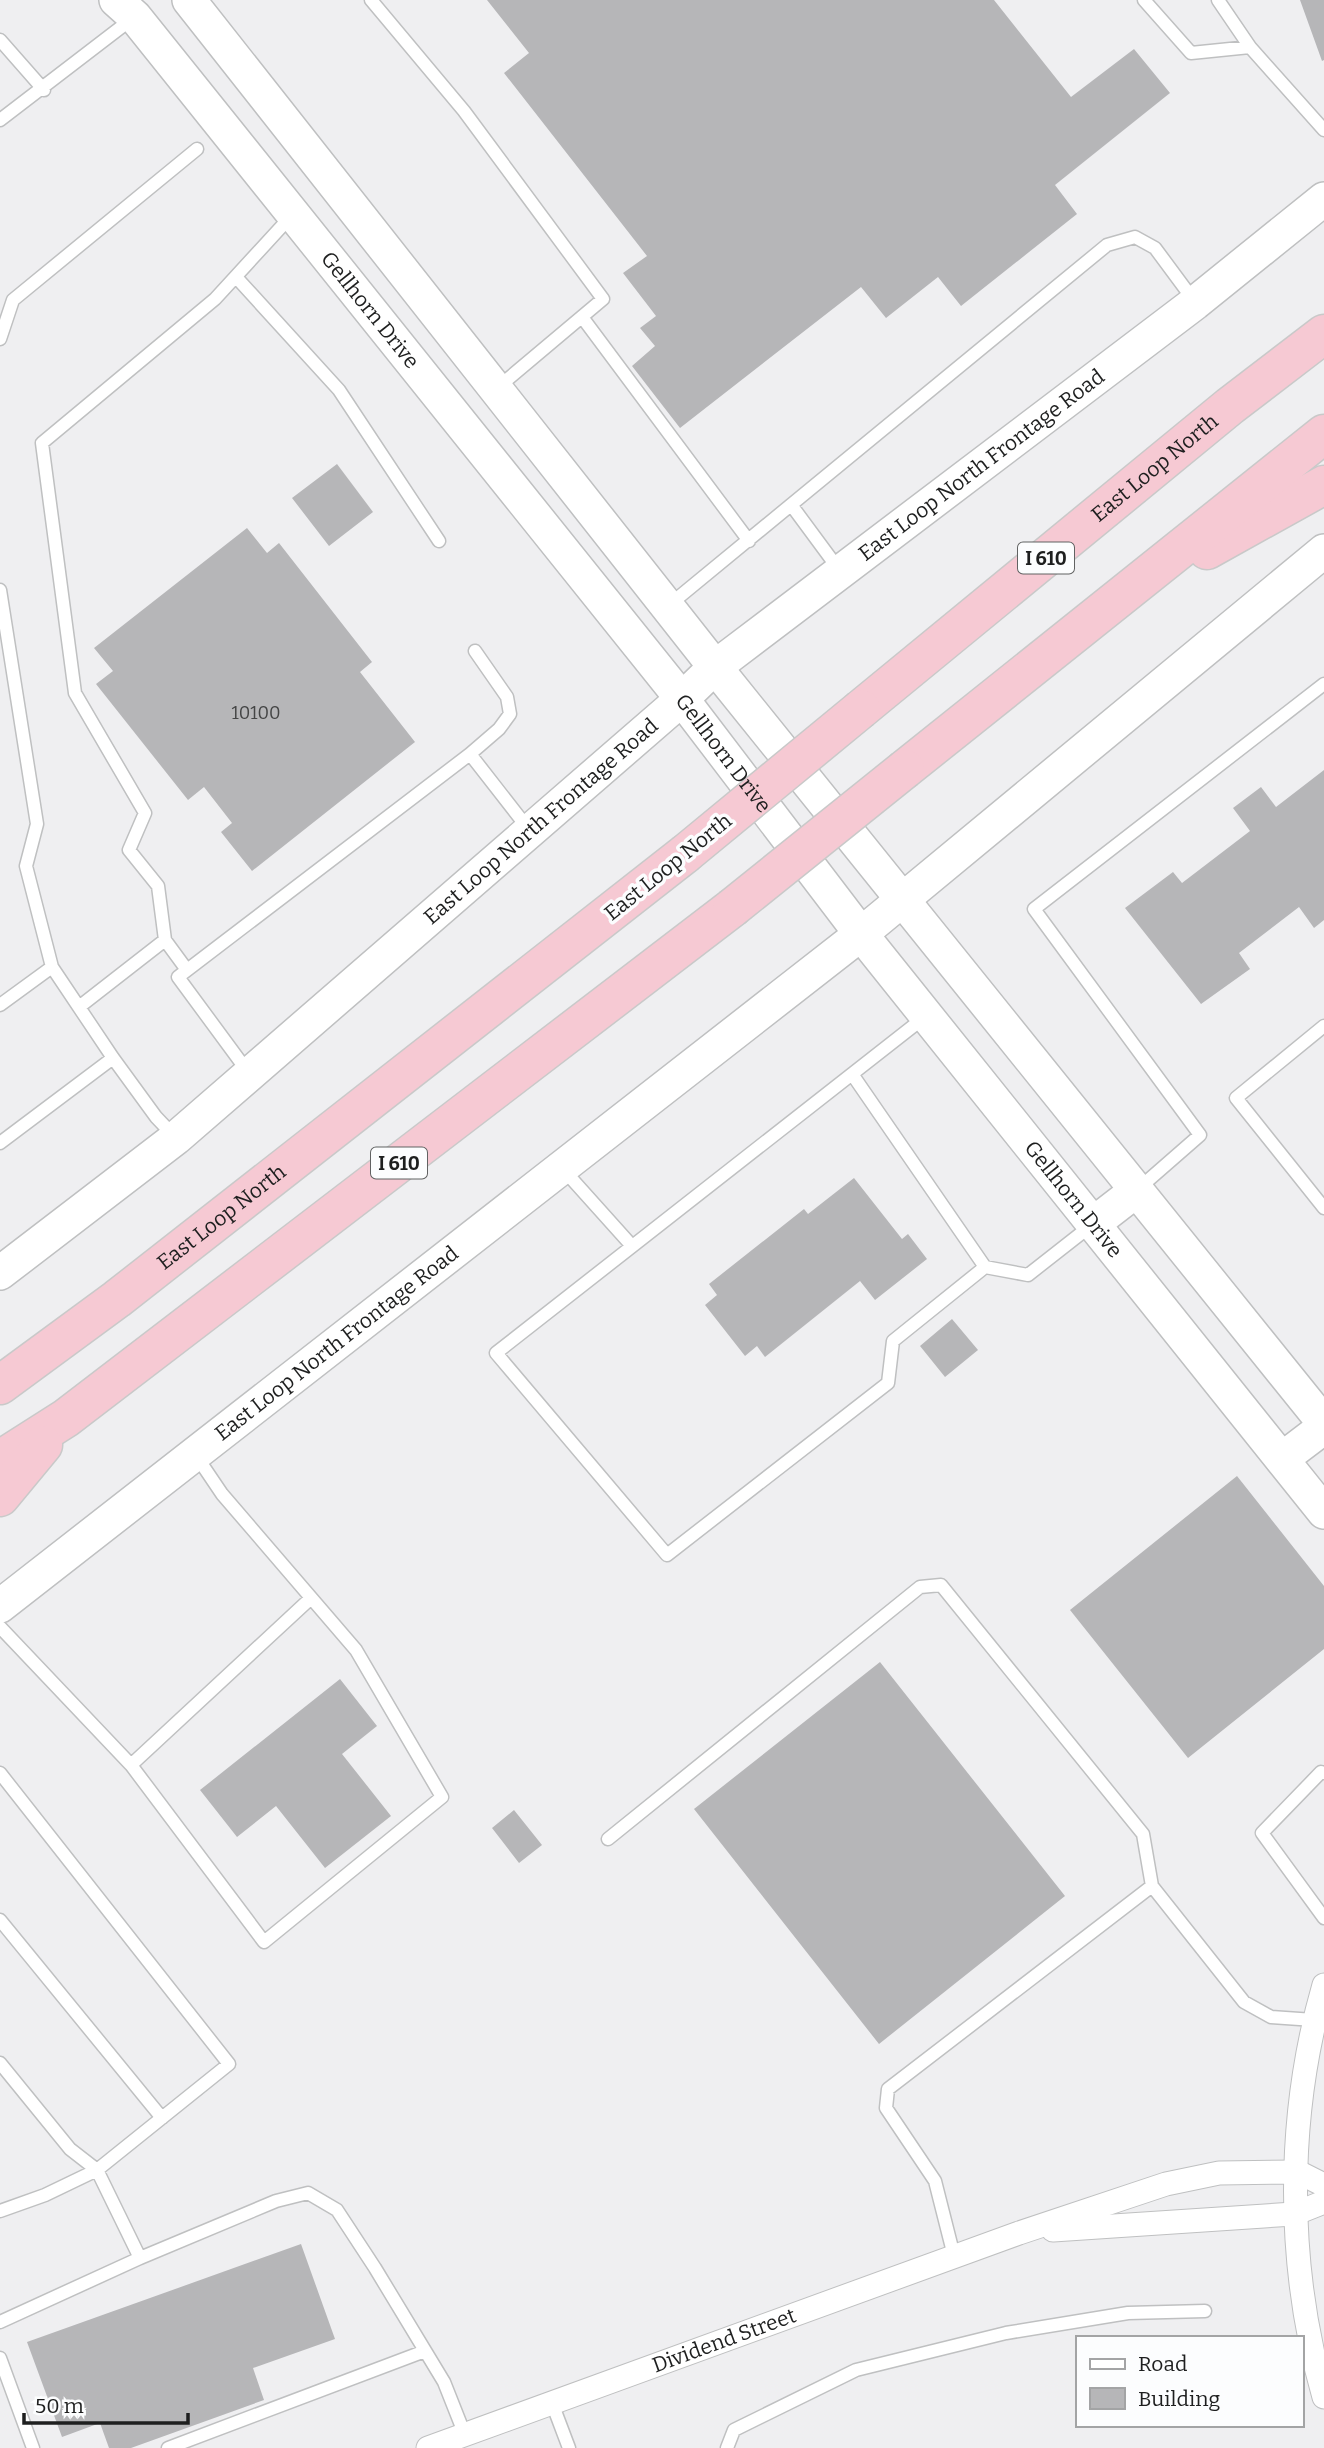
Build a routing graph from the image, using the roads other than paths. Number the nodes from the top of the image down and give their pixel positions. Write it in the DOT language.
graph roads {
  1 [pos="189,0"];
  2 [pos="371,0"];
  3 [pos="1144,0"];
  4 [pos="1218,0"];
  5 [pos="135,6"];
  6 [pos="0,40"];
  7 [pos="1250,47"];
  8 [pos="44,90"];
  9 [pos="0,120"];
  10 [pos="1324,130"];
  11 [pos="197,149"];
  12 [pos="1324,199"];
  13 [pos="293,214"];
  14 [pos="236,277"];
  15 [pos="1195,303"];
  16 [pos="1324,308"];
  17 [pos="582,317"];
  18 [pos="1324,334"];
  19 [pos="0,340"];
  20 [pos="496,389"];
  21 [pos="1230,406"];
  22 [pos="459,421"];
  23 [pos="1324,434"];
  24 [pos="1324,485"];
  25 [pos="792,506"];
  26 [pos="439,541"];
  27 [pos="750,541"];
  28 [pos="1324,551"];
  29 [pos="841,571"];
  30 [pos="0,590"];
  31 [pos="668,606"];
  32 [pos="1105,608"];
  33 [pos="475,651"];
  34 [pos="715,667"];
  35 [pos="1324,684"];
  36 [pos="682,699"];
  37 [pos="470,754"];
  38 [pos="530,831"];
  39 [pos="903,899"];
  40 [pos="861,934"];
  41 [pos="165,940"];
  42 [pos="51,967"];
  43 [pos="187,970"];
  44 [pos="0,1005"];
  45 [pos="79,1007"];
  46 [pos="926,1016"];
  47 [pos="1324,1026"];
  48 [pos="113,1058"];
  49 [pos="852,1074"];
  50 [pos="250,1075"];
  51 [pos="176,1138"];
  52 [pos="0,1143"];
  53 [pos="562,1167"];
  54 [pos="1137,1191"];
  55 [pos="1324,1208"];
  56 [pos="1093,1224"];
  57 [pos="632,1246"];
  58 [pos="985,1268"];
  59 [pos="0,1273"];
  60 [pos="0,1385"];
  61 [pos="66,1418"];
  62 [pos="1324,1425"];
  63 [pos="195,1454"];
  64 [pos="1282,1459"];
  65 [pos="0,1460"];
  66 [pos="0,1497"];
  67 [pos="1324,1512"];
  68 [pos="311,1598"];
  69 [pos="0,1606"];
  70 [pos="0,1627"];
  71 [pos="131,1765"];
  72 [pos="0,1773"];
  73 [pos="1324,1773"];
  74 [pos="608,1839"];
  75 [pos="1152,1886"];
  76 [pos="1324,1918"];
  77 [pos="0,1920"];
  78 [pos="1324,1985"];
  79 [pos="1314,2020"];
  80 [pos="0,2063"];
  81 [pos="162,2118"];
  82 [pos="97,2170"];
  83 [pos="1298,2172"];
  84 [pos="1324,2185"];
  85 [pos="1324,2202"];
  86 [pos="0,2211"];
  87 [pos="1294,2214"];
  88 [pos="1018,2233"];
  89 [pos="954,2256"];
  90 [pos="140,2258"];
  91 [pos="1205,2311"];
  92 [pos="0,2322"];
  93 [pos="425,2351"];
  94 [pos="0,2358"];
  95 [pos="1324,2397"];
  96 [pos="552,2403"];
  97 [pos="463,2440"];
  98 [pos="33,2448"];
  99 [pos="168,2448"];
  100 [pos="428,2448"];
  101 [pos="569,2448"];
  102 [pos="727,2448"];
  1 -- 20 [label="main road"];
  2 -- 17 [label="lane"];
  3 -- 7 [label="lane"];
  4 -- 7 [label="lane"];
  5 -- 8 [label="lane"];
  5 -- 13 [label="main road, Gellhorn Drive"];
  6 -- 8 [label="lane"];
  7 -- 10 [label="lane"];
  8 -- 9 [label="lane"];
  11 -- 19 [label="lane"];
  12 -- 15 [label="main road, East Loop North Frontage Road"];
  13 -- 14 [label="lane"];
  13 -- 22 [label="main road, Gellhorn Drive"];
  14 -- 26 [label="lane"];
  14 -- 41 [label="lane"];
  15 -- 25 [label="lane"];
  15 -- 29 [label="main road, East Loop North Frontage Road"];
  16 -- 21 [label="highway"];
  17 -- 20 [label="lane"];
  17 -- 27 [label="lane"];
  18 -- 21 [label="highway, East Loop North / I 610"];
  20 -- 22 [label="main road"];
  20 -- 31 [label="main road"];
  21 -- 60 [label="highway, East Loop North / I 610, bridge"];
  22 -- 36 [label="main road, Gellhorn Drive"];
  23 -- 32 [label="highway, I 610"];
  24 -- 32 [label="highway"];
  25 -- 27 [label="lane"];
  25 -- 29 [label="lane"];
  27 -- 31 [label="lane"];
  28 -- 39 [label="main road, East Loop North Frontage Road"];
  29 -- 34 [label="main road, East Loop North Frontage Road"];
  30 -- 42 [label="lane"];
  31 -- 34 [label="main road"];
  32 -- 61 [label="highway, I 610, bridge"];
  33 -- 37 [label="lane"];
  34 -- 36 [label="main road, East Loop North Frontage Road"];
  34 -- 39 [label="main road"];
  35 -- 54 [label="lane"];
  36 -- 38 [label="main road, East Loop North Frontage Road"];
  36 -- 40 [label="main road, Gellhorn Drive"];
  37 -- 38 [label="lane"];
  37 -- 43 [label="lane"];
  38 -- 50 [label="main road, East Loop North Frontage Road"];
  39 -- 40 [label="main road, East Loop North Frontage Road"];
  39 -- 54 [label="main road"];
  40 -- 46 [label="main road, Gellhorn Drive"];
  40 -- 53 [label="main road, East Loop North Frontage Road"];
  41 -- 43 [label="lane"];
  41 -- 45 [label="lane"];
  42 -- 44 [label="lane"];
  42 -- 45 [label="lane"];
  43 -- 50 [label="lane"];
  45 -- 48 [label="lane"];
  46 -- 49 [label="lane"];
  46 -- 56 [label="main road, Gellhorn Drive"];
  47 -- 55 [label="lane"];
  48 -- 51 [label="lane"];
  48 -- 52 [label="lane"];
  49 -- 57 [label="lane"];
  49 -- 58 [label="lane"];
  50 -- 51 [label="main road, East Loop North Frontage Road"];
  51 -- 59 [label="main road, East Loop North Frontage Road"];
  53 -- 57 [label="lane"];
  53 -- 63 [label="main road, East Loop North Frontage Road"];
  54 -- 56 [label="main road"];
  54 -- 62 [label="main road"];
  56 -- 58 [label="lane"];
  56 -- 64 [label="main road, Gellhorn Drive"];
  57 -- 58 [label="lane"];
  61 -- 65 [label="highway, I 610"];
  61 -- 66 [label="highway"];
  62 -- 64 [label="main road"];
  63 -- 68 [label="lane"];
  63 -- 69 [label="main road, East Loop North Frontage Road"];
  64 -- 67 [label="main road, Gellhorn Drive"];
  68 -- 71 [label="lane"];
  68 -- 71 [label="lane"];
  70 -- 71 [label="lane"];
  72 -- 81 [label="lane"];
  73 -- 76 [label="lane"];
  74 -- 75 [label="lane"];
  75 -- 79 [label="lane"];
  75 -- 89 [label="lane"];
  77 -- 81 [label="lane"];
  78 -- 79 [label="street"];
  79 -- 83 [label="street"];
  80 -- 82 [label="lane"];
  81 -- 82 [label="lane"];
  82 -- 86 [label="lane"];
  82 -- 90 [label="lane"];
  83 -- 84 [label="street, Dividend Street"];
  83 -- 87 [label="street"];
  83 -- 88 [label="street, Dividend Street"];
  85 -- 87 [label="street, Dividend Street"];
  87 -- 88 [label="street, Dividend Street"];
  87 -- 95 [label="street"];
  88 -- 89 [label="street, Dividend Street"];
  89 -- 96 [label="street, Dividend Street"];
  90 -- 92 [label="lane"];
  90 -- 93 [label="lane"];
  91 -- 102 [label="lane"];
  93 -- 97 [label="lane"];
  93 -- 99 [label="lane"];
  94 -- 98 [label="lane"];
  96 -- 97 [label="street, Dividend Street"];
  96 -- 101 [label="lane"];
  97 -- 100 [label="street, Dividend Street"];
}
